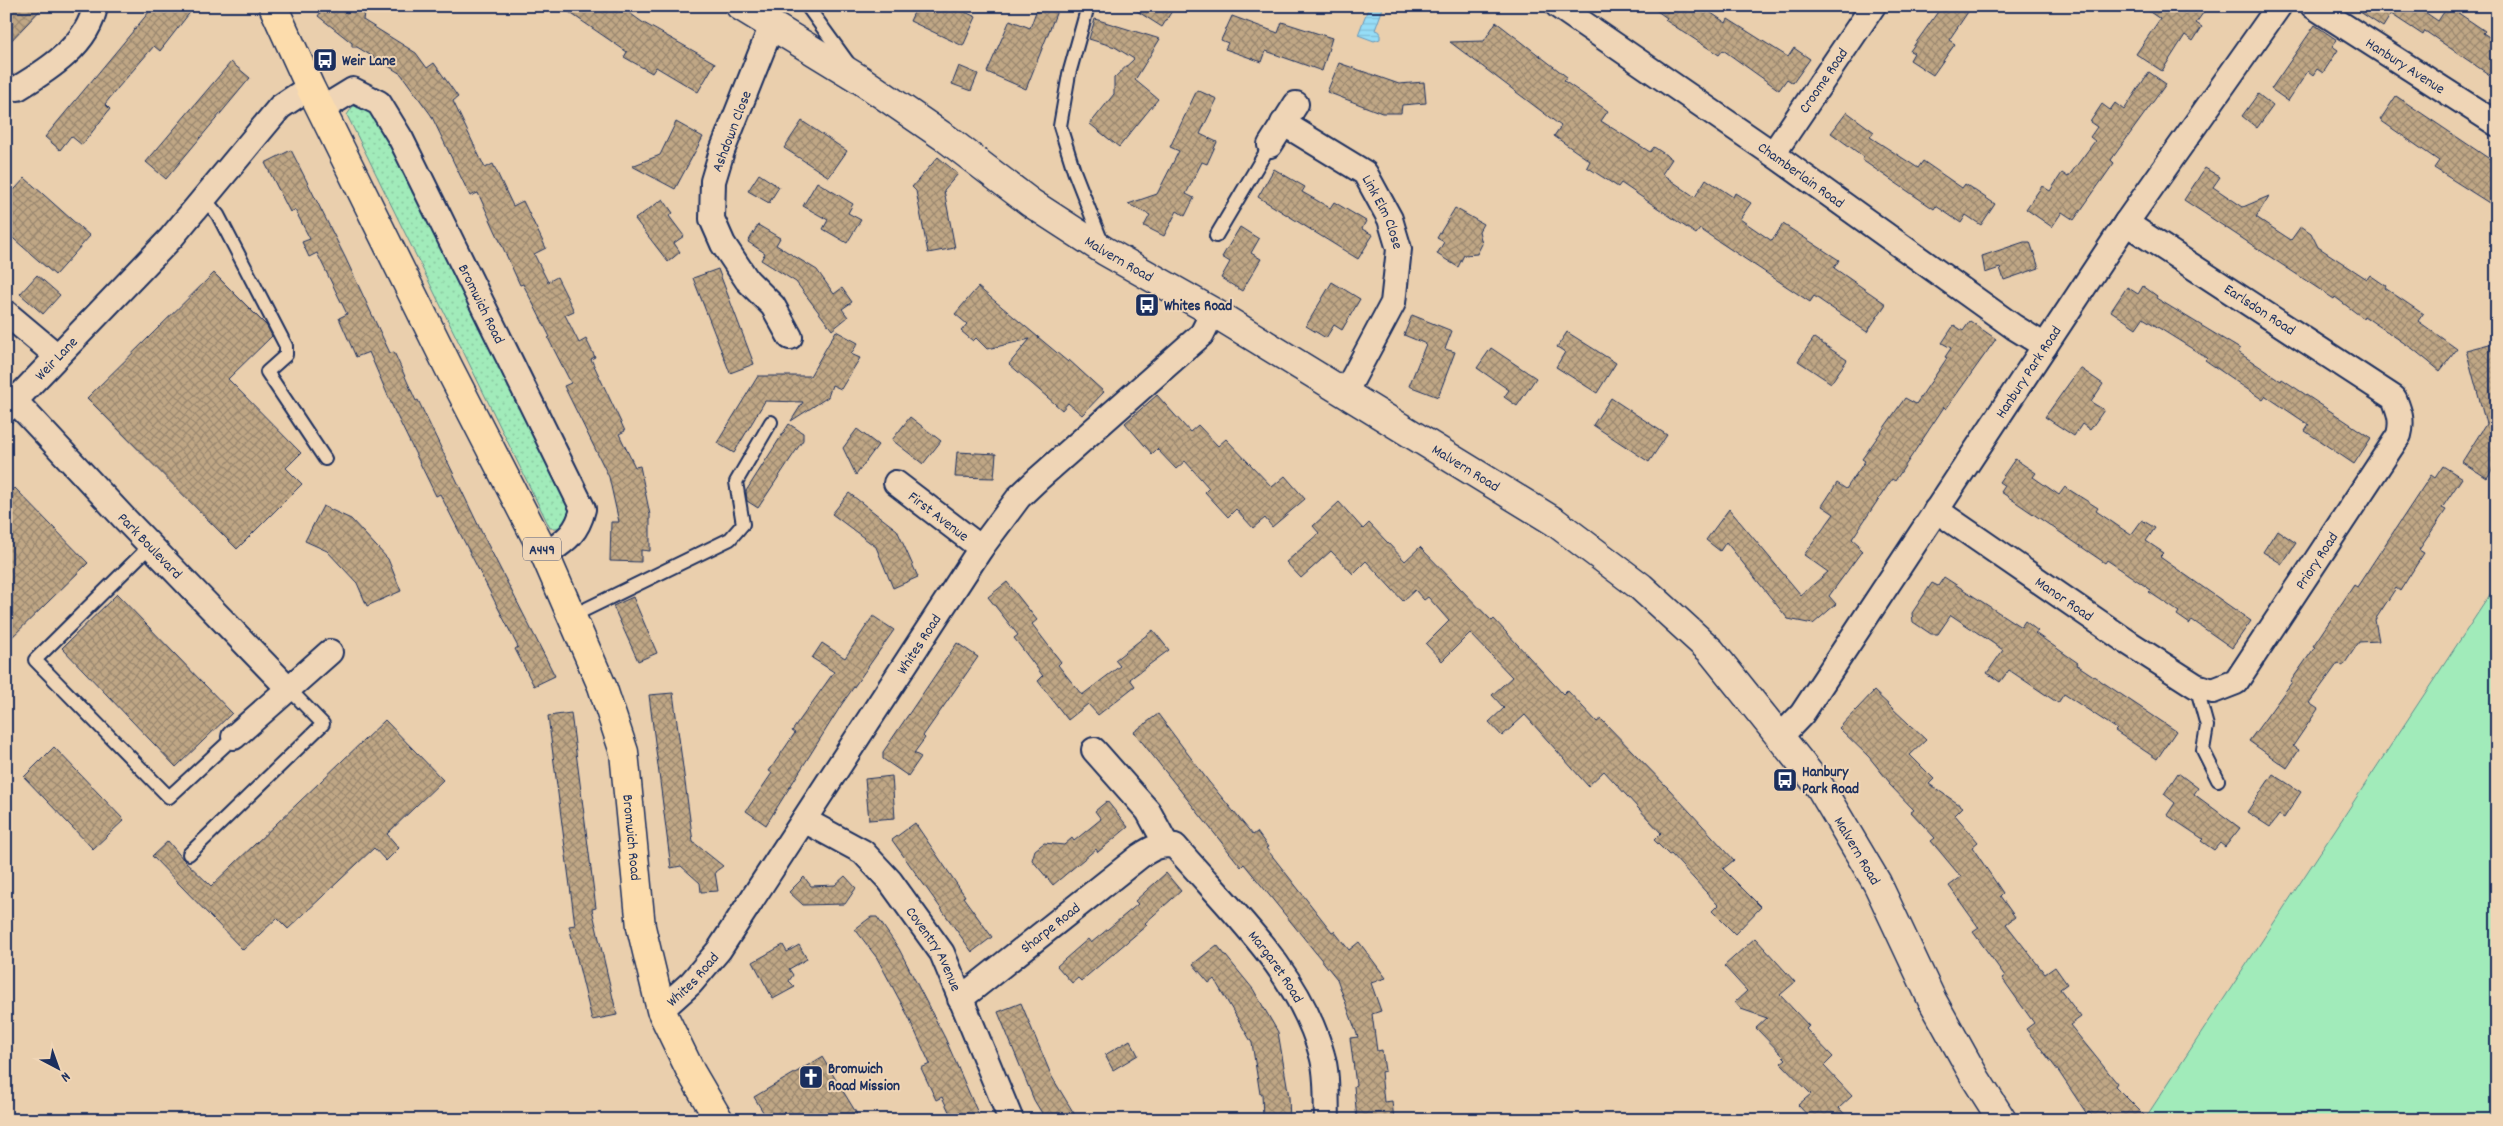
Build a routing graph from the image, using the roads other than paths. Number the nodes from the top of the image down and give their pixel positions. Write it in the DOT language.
graph roads {
  1 [pos="95,6"];
  2 [pos="273,6"];
  3 [pos="740,6"];
  4 [pos="807,6"];
  5 [pos="1088,6"];
  6 [pos="1558,6"];
  7 [pos="1873,6"];
  8 [pos="2279,6"];
  9 [pos="2313,6"];
  10 [pos="772,25"];
  11 [pos="860,80"];
  12 [pos="18,88"];
  13 [pos="316,98"];
  14 [pos="1296,104"];
  15 [pos="1283,123"];
  16 [pos="2497,124"];
  17 [pos="1270,145"];
  18 [pos="1773,154"];
  19 [pos="204,198"];
  20 [pos="2126,222"];
  21 [pos="1216,236"];
  22 [pos="1105,251"];
  23 [pos="1213,312"];
  24 [pos="6,313"];
  25 [pos="790,337"];
  26 [pos="2045,346"];
  27 [pos="56,355"];
  28 [pos="1345,393"];
  29 [pos="2394,398"];
  30 [pos="11,406"];
  31 [pos="772,422"];
  32 [pos="325,459"];
  33 [pos="896,483"];
  34 [pos="1936,510"];
  35 [pos="150,546"];
  36 [pos="981,548"];
  37 [pos="545,555"];
  38 [pos="572,616"];
  39 [pos="330,652"];
  40 [pos="2196,686"];
  41 [pos="288,688"];
  42 [pos="234,737"];
  43 [pos="1780,737"];
  44 [pos="1094,750"];
  45 [pos="2218,780"];
  46 [pos="804,820"];
  47 [pos="1166,844"];
  48 [pos="189,854"];
  49 [pos="960,999"];
  50 [pos="661,1010"];
  51 [pos="719,1120"];
  52 [pos="1012,1120"];
  53 [pos="1328,1120"];
  54 [pos="2002,1120"];
  1 -- 12 [label="street"];
  2 -- 13 [label="main road, Bromwich Road / A449"];
  3 -- 10 [label="main road, Malvern Road"];
  4 -- 11 [label="lane"];
  5 -- 22 [label="lane"];
  6 -- 18 [label="street, Chamberlain Road"];
  7 -- 18 [label="street, Croome Road"];
  8 -- 20 [label="street, Hanbury Park Road"];
  9 -- 16 [label="street, Hanbury Avenue"];
  10 -- 11 [label="main road, Malvern Road"];
  10 -- 25 [label="street, Ashdown Close"];
  11 -- 22 [label="main road, Malvern Road"];
  13 -- 19 [label="street, Weir Lane"];
  13 -- 37 [label="main road, Bromwich Road / A449"];
  13 -- 37 [label="street, Bromwich Road"];
  14 -- 15 [label="street"];
  15 -- 17 [label="street"];
  15 -- 28 [label="street, Link Elm Close"];
  17 -- 21 [label="lane"];
  18 -- 26 [label="street, Chamberlain Road"];
  19 -- 27 [label="street, Weir Lane"];
  19 -- 32 [label="lane"];
  20 -- 26 [label="street, Hanbury Park Road"];
  20 -- 29 [label="street, Earlsdon Road"];
  22 -- 23 [label="main road, Malvern Road"];
  23 -- 28 [label="main road, Malvern Road"];
  23 -- 36 [label="street, Whites Road"];
  24 -- 27 [label="street"];
  26 -- 34 [label="street, Hanbury Park Road"];
  27 -- 30 [label="street, Weir Lane"];
  28 -- 43 [label="main road, Malvern Road"];
  29 -- 40 [label="street, Priory Road"];
  30 -- 35 [label="street, Park Boulevard"];
  31 -- 38 [label="lane"];
  33 -- 36 [label="street, First Avenue"];
  34 -- 40 [label="street, Manor Road"];
  34 -- 43 [label="street, Hanbury Park Road"];
  35 -- 41 [label="street, Park Boulevard"];
  35 -- 42 [label="lane"];
  36 -- 46 [label="street, Whites Road"];
  37 -- 38 [label="main road, Bromwich Road / A449"];
  38 -- 50 [label="main road, Bromwich Road / A449"];
  39 -- 41 [label="street"];
  40 -- 45 [label="lane"];
  41 -- 42 [label="street"];
  41 -- 48 [label="lane"];
  43 -- 54 [label="main road, Malvern Road"];
  44 -- 47 [label="street, Margaret Road"];
  46 -- 49 [label="street, Coventry Avenue"];
  46 -- 50 [label="street, Whites Road"];
  47 -- 49 [label="street, Sharpe Road"];
  47 -- 53 [label="street, Margaret Road"];
  49 -- 52 [label="street, Coventry Avenue"];
  50 -- 51 [label="main road, Bromwich Road / A449"];
}
